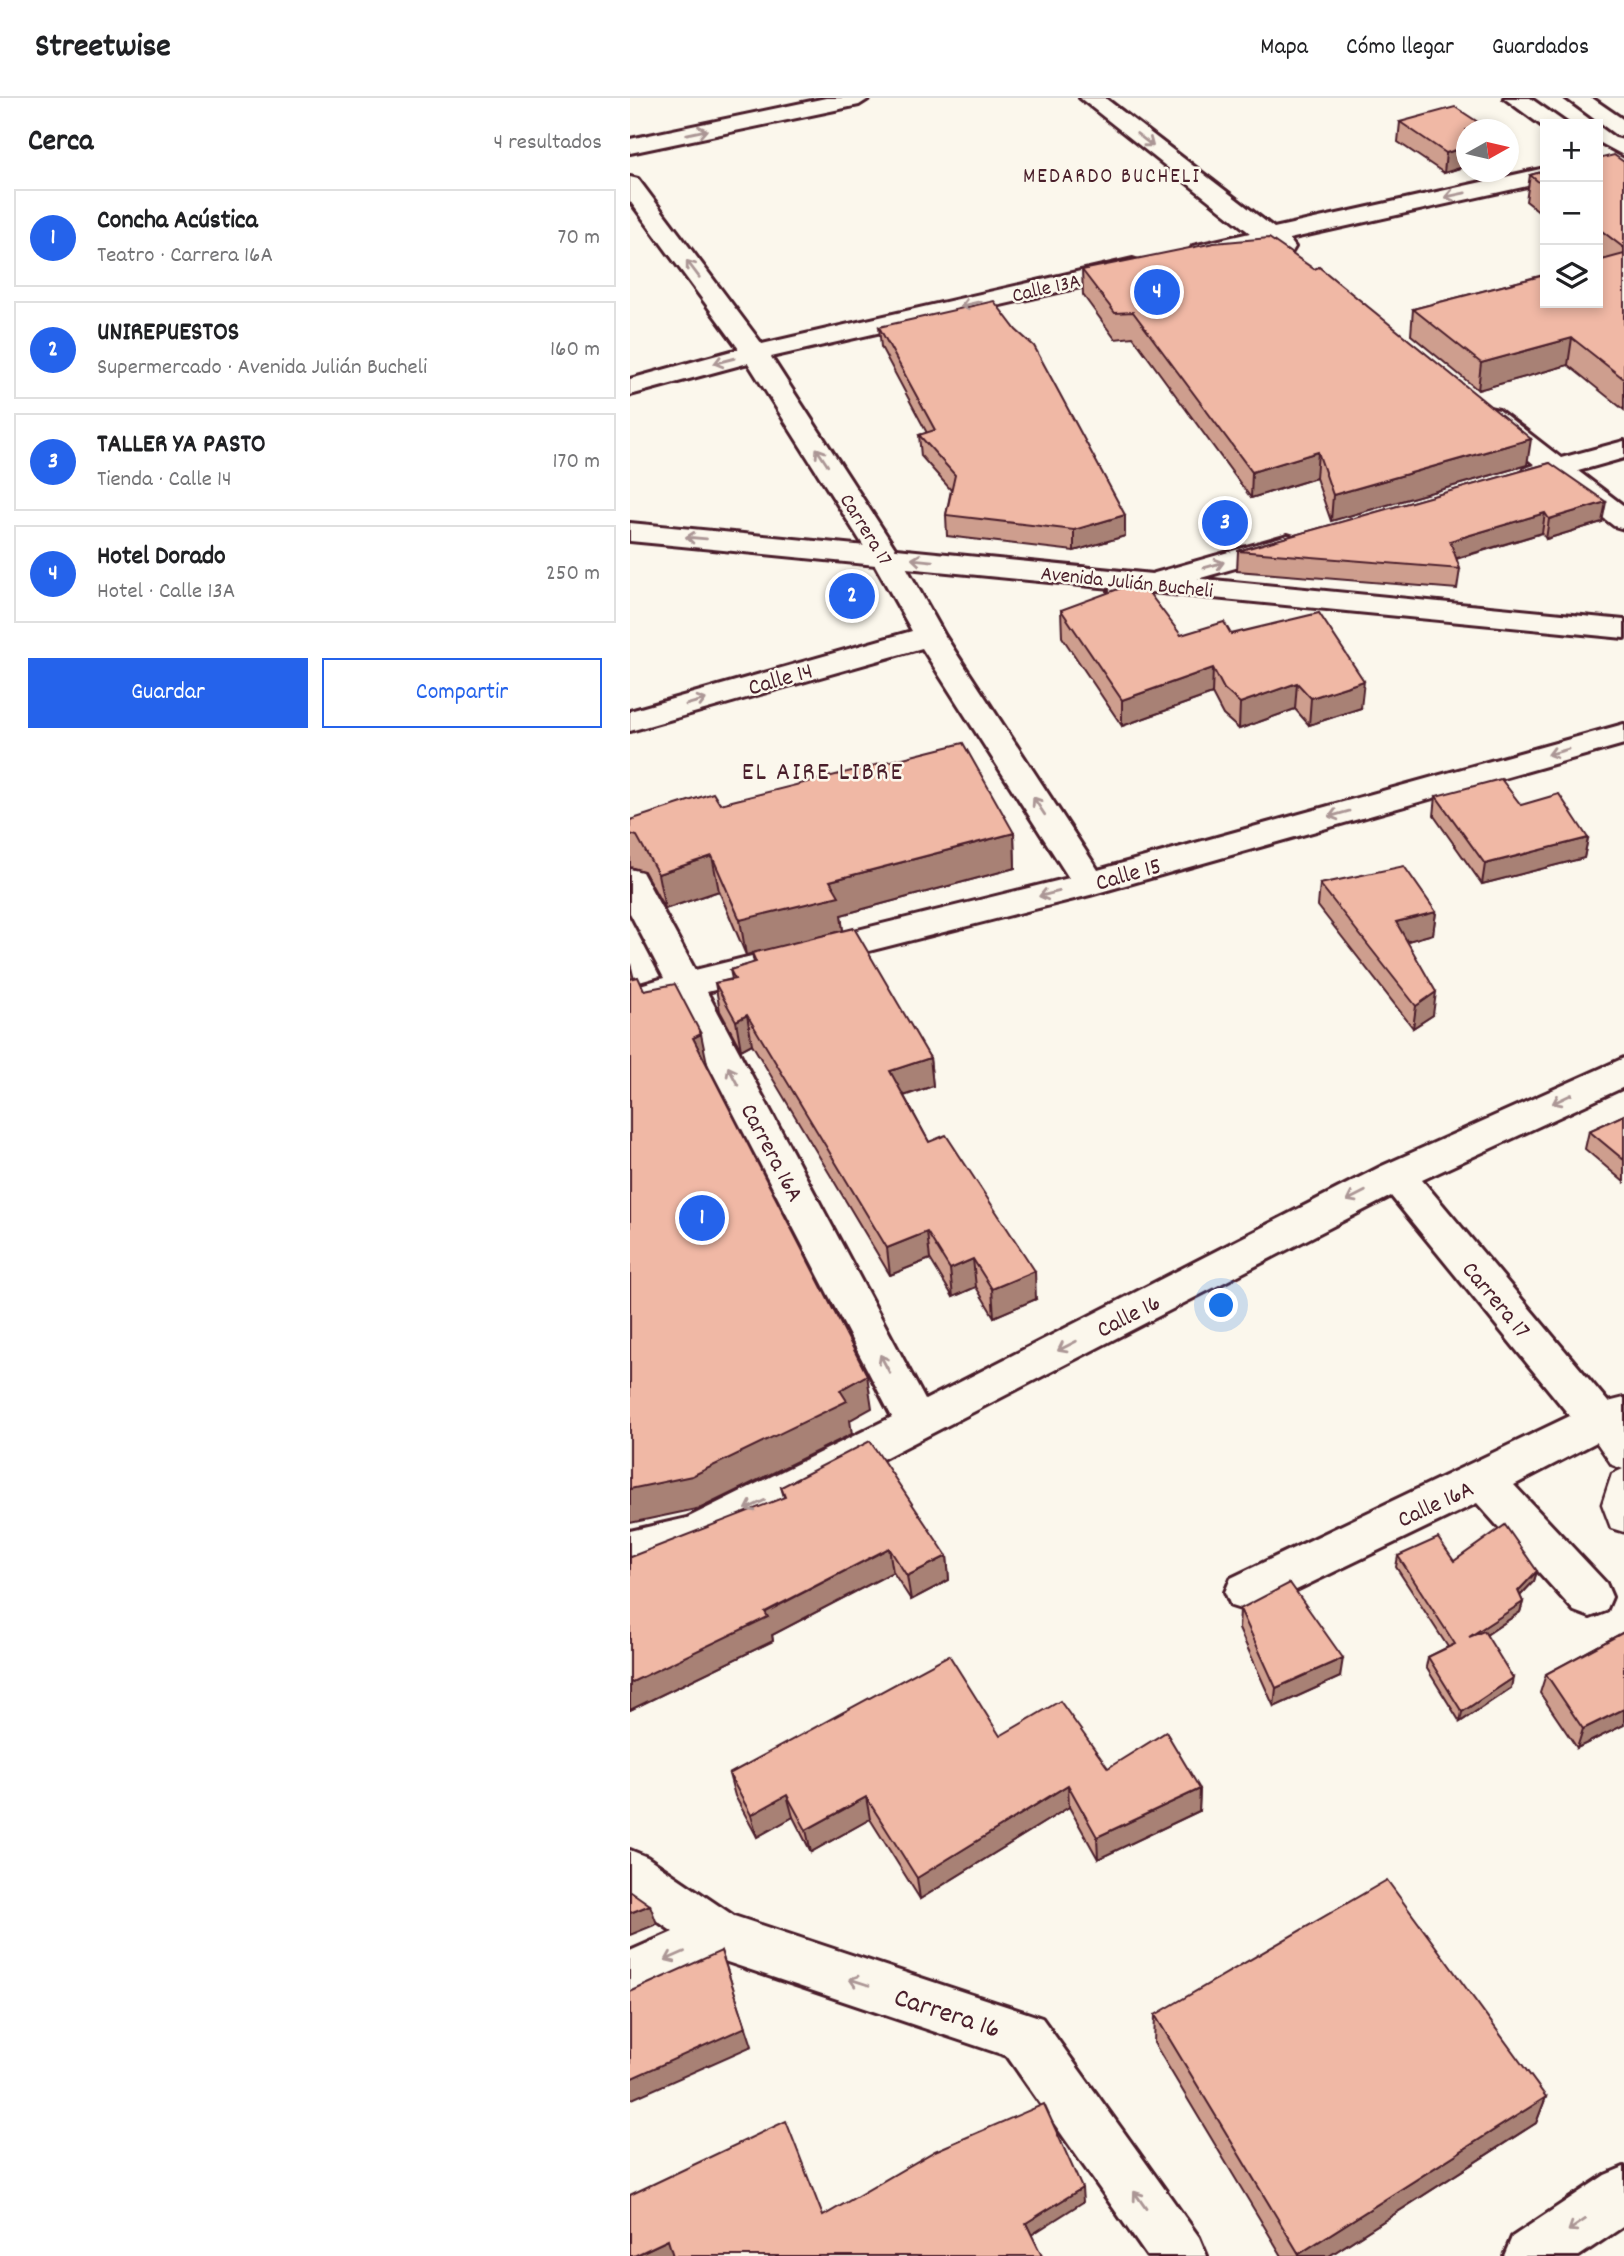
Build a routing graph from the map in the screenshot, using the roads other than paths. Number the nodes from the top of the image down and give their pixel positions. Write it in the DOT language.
graph roads {
  1 [pos="859,98"];
  2 [pos="1091,98"];
  3 [pos="1515,98"];
  4 [pos="1577,98"];
  5 [pos="1547,119"];
  6 [pos="1624,130"];
  7 [pos="630,146"];
  8 [pos="1540,176"];
  9 [pos="630,184"];
  10 [pos="1269,236"];
  11 [pos="1301,262"];
  12 [pos="755,353"];
  13 [pos="630,387"];
  14 [pos="1469,400"];
  15 [pos="1624,449"];
  16 [pos="1554,468"];
  17 [pos="1514,480"];
  18 [pos="1624,520"];
  19 [pos="630,532"];
  20 [pos="1318,535"];
  21 [pos="630,555"];
  22 [pos="891,567"];
  23 [pos="1148,583"];
  24 [pos="1109,596"];
  25 [pos="1624,629"];
  26 [pos="930,636"];
  27 [pos="1624,647"];
  28 [pos="630,721"];
  29 [pos="1624,734"];
  30 [pos="630,880"];
  31 [pos="1090,884"];
  32 [pos="684,985"];
  33 [pos="630,1001"];
  34 [pos="1624,1071"];
  35 [pos="1396,1176"];
  36 [pos="1612,1418"];
  37 [pos="917,1424"];
  38 [pos="1624,1455"];
  39 [pos="1483,1480"];
  40 [pos="1624,1484"];
  41 [pos="1624,1517"];
  42 [pos="630,1550"];
  43 [pos="1247,1592"];
  44 [pos="1590,1597"];
  45 [pos="630,1873"];
  46 [pos="720,1936"];
  47 [pos="630,1976"];
  48 [pos="1624,2194"];
  49 [pos="1180,2256"];
  50 [pos="1531,2256"];
  7 -- 1 [label="street, one-way"];
  2 -- 10 [label="street, one-way"];
  3 -- 5 [label="street"];
  4 -- 6 [label="street"];
  8 -- 10 [label="street, Calle 13A, one-way"];
  12 -- 9 [label="street, Carrera 17, one-way"];
  10 -- 11 [label="street"];
  10 -- 12 [label="street, Calle 13A, one-way"];
  12 -- 13 [label="street, Calle 13A, one-way"];
  22 -- 12 [label="street, Carrera 17, one-way"];
  14 -- 16 [label="street"];
  15 -- 16 [label="street"];
  16 -- 17 [label="street"];
  16 -- 18 [label="street"];
  22 -- 19 [label="street, Avenida Julián Bucheli, one-way"];
  23 -- 20 [label="street, one-way"];
  21 -- 22 [label="street, Avenida Julián Bucheli"];
  23 -- 22 [label="street, Avenida Julián Bucheli, one-way"];
  22 -- 24 [label="street, Avenida Julián Bucheli"];
  22 -- 26 [label="street, Carrera 17"];
  23 -- 24 [label="street"];
  23 -- 25 [label="street, Avenida Julián Bucheli"];
  24 -- 27 [label="street, Avenida Julián Bucheli"];
  28 -- 26 [label="street, Calle 14, one-way"];
  31 -- 26 [label="street, Carrera 17, one-way"];
  29 -- 31 [label="street, Calle 15, one-way"];
  30 -- 32 [label="street, Carrera 16A"];
  31 -- 32 [label="street, Calle 15, one-way"];
  32 -- 33 [label="street, Calle 15"];
  37 -- 32 [label="street, Carrera 16A, one-way"];
  34 -- 35 [label="street, Calle 16, one-way"];
  35 -- 36 [label="street, Carrera 17"];
  35 -- 37 [label="street, Calle 16, one-way"];
  36 -- 38 [label="street"];
  36 -- 39 [label="street, Calle 16A"];
  37 -- 42 [label="street, Calle 16, one-way"];
  39 -- 43 [label="street, Calle 16A"];
  39 -- 44 [label="street"];
  40 -- 41 [label="street"];
  45 -- 46 [label="street, Carrera 16"];
  46 -- 47 [label="street, one-way"];
  49 -- 46 [label="street, Carrera 16, one-way"];
  48 -- 50 [label="street, one-way"];
}
